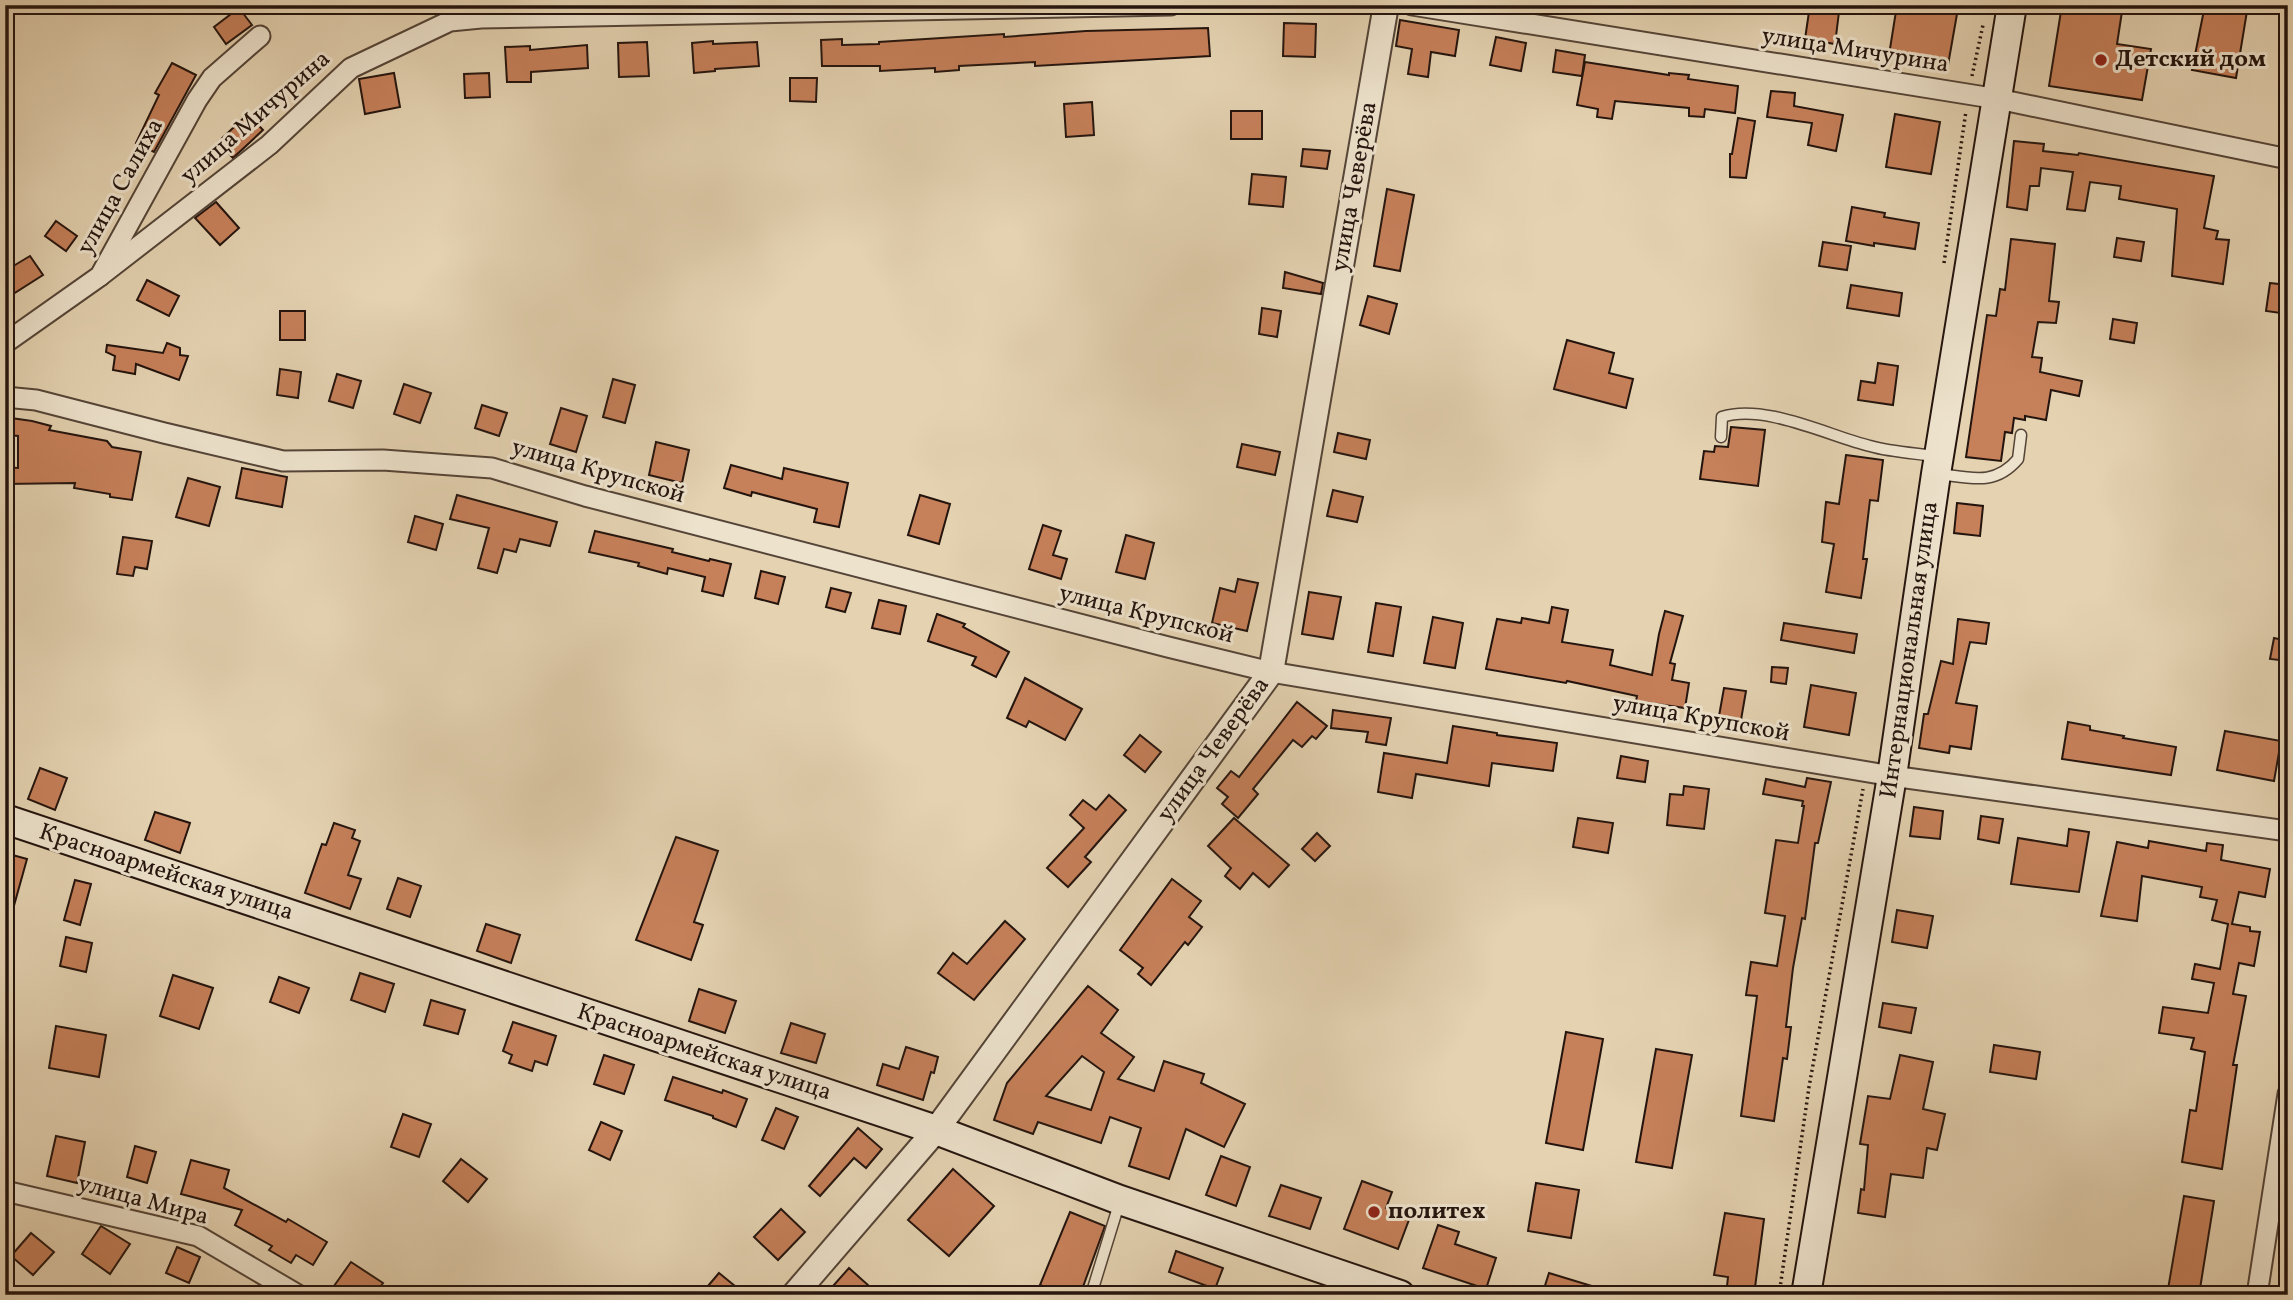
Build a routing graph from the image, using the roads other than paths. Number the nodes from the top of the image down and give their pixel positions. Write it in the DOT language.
graph roads {
  1 [pos="1171,5"];
  2 [pos="1386,5"];
  3 [pos="1412,5"];
  4 [pos="2012,5"];
  5 [pos="260,36"];
  6 [pos="1998,99"];
  7 [pos="2288,159"];
  8 [pos="100,276"];
  9 [pos="5,343"];
  10 [pos="5,397"];
  11 [pos="2021,435"];
  12 [pos="1721,437"];
  13 [pos="1938,465"];
  14 [pos="1271,671"];
  15 [pos="1880,774"];
  16 [pos="5,819"];
  17 [pos="2288,831"];
  18 [pos="2288,1094"];
  19 [pos="936,1130"];
  20 [pos="5,1191"];
  21 [pos="1121,1200"];
  22 [pos="298,1295"];
  23 [pos="794,1295"];
  24 [pos="1091,1295"];
  25 [pos="1400,1295"];
  26 [pos="1805,1295"];
  27 [pos="2258,1295"];
  1 -- 8 [label="street, улица Мичурина"];
  2 -- 14 [label="street, улица Чеверёва"];
  3 -- 6 [label="street, улица Мичурина"];
  4 -- 6 [label="main road, Интернациональная улица"];
  5 -- 8 [label="street, улица Салиха"];
  6 -- 7 [label="street, улица Мичурина"];
  6 -- 13 [label="main road, Интернациональная улица"];
  8 -- 9 [label="street, улица Салиха"];
  10 -- 14 [label="street, улица Крупской"];
  11 -- 13 [label="lane"];
  12 -- 13 [label="lane"];
  13 -- 15 [label="main road, Интернациональная улица"];
  14 -- 15 [label="street, улица Крупской"];
  14 -- 19 [label="street, улица Чеверёва"];
  15 -- 17 [label="street, улица Крупской"];
  15 -- 26 [label="main road, Интернациональная улица"];
  16 -- 19 [label="main road, Красноармейская улица"];
  18 -- 27 [label="street"];
  19 -- 21 [label="main road, Красноармейская улица"];
  19 -- 23 [label="street, улица Чеверёва"];
  20 -- 22 [label="street, улица Мира"];
  21 -- 24 [label="lane"];
  21 -- 25 [label="main road, Красноармейская улица"];
}
